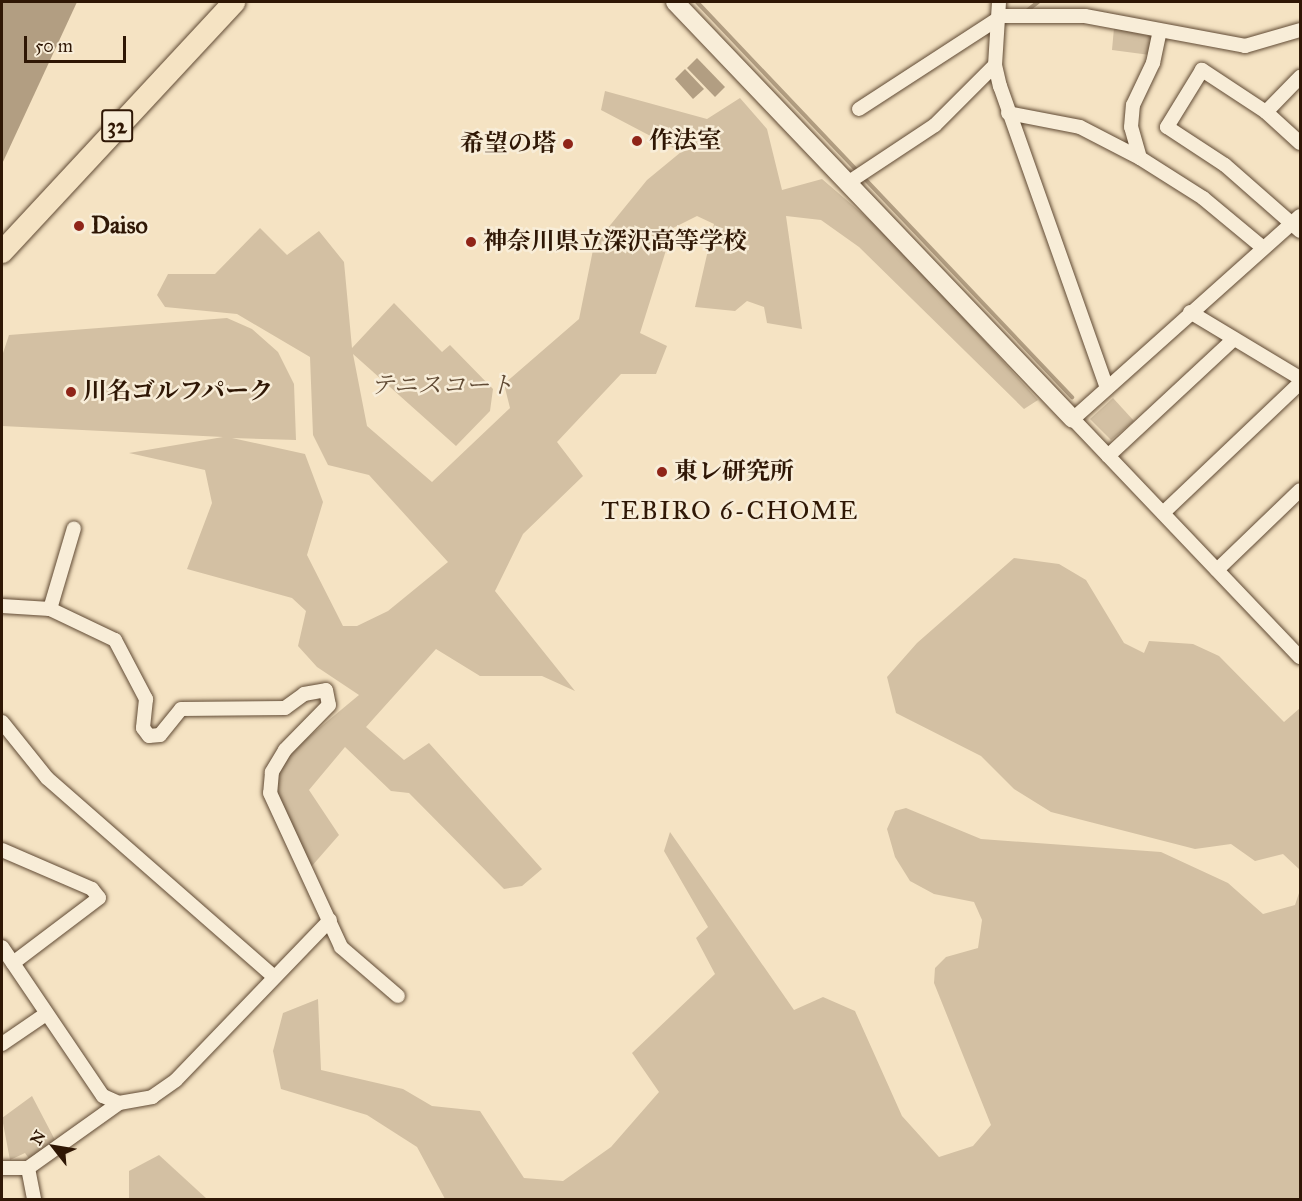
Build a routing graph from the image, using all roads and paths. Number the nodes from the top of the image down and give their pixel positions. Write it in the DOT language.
graph roads {
  1 [pos="234,2"];
  2 [pos="675,2"];
  3 [pos="999,2"];
  4 [pos="1002,16"];
  5 [pos="1300,30"];
  6 [pos="1160,31"];
  7 [pos="995,65"];
  8 [pos="1300,77"];
  9 [pos="859,109"];
  10 [pos="1266,112"];
  11 [pos="1008,113"];
  12 [pos="1300,143"];
  13 [pos="1140,158"];
  14 [pos="849,182"];
  15 [pos="1297,224"];
  16 [pos="1262,247"];
  17 [pos="2,252"];
  18 [pos="1190,312"];
  19 [pos="1234,339"];
  20 [pos="1300,378"];
  21 [pos="1300,382"];
  22 [pos="1107,388"];
  23 [pos="1073,419"];
  24 [pos="1108,456"];
  25 [pos="1300,490"];
  26 [pos="1163,513"];
  27 [pos="74,528"];
  28 [pos="1217,570"];
  29 [pos="2,606"];
  30 [pos="50,609"];
  31 [pos="1298,648"];
  32 [pos="2,722"];
  33 [pos="2,850"];
  34 [pos="330,920"];
  35 [pos="2,947"];
  36 [pos="14,963"];
  37 [pos="274,977"];
  38 [pos="398,996"];
  39 [pos="46,1014"];
  40 [pos="2,1044"];
  41 [pos="119,1103"];
  42 [pos="2,1168"];
  43 [pos="28,1168"];
  44 [pos="34,1200"];
  1 -- 17 [label="main road, 32"];
  2 -- 14 [label="street"];
  3 -- 4 [label="street"];
  4 -- 6 [label="street"];
  4 -- 7 [label="street"];
  4 -- 9 [label="street"];
  5 -- 6 [label="street"];
  6 -- 13 [label="street"];
  7 -- 11 [label="street"];
  7 -- 14 [label="street"];
  8 -- 10 [label="street"];
  10 -- 12 [label="street"];
  10 -- 15 [label="street"];
  11 -- 13 [label="street"];
  11 -- 22 [label="street"];
  13 -- 16 [label="street"];
  14 -- 23 [label="street"];
  15 -- 16 [label="street"];
  16 -- 18 [label="street"];
  18 -- 19 [label="street"];
  18 -- 22 [label="street"];
  19 -- 20 [label="street"];
  19 -- 24 [label="street"];
  21 -- 26 [label="street"];
  22 -- 23 [label="street"];
  23 -- 24 [label="street"];
  24 -- 26 [label="street"];
  25 -- 28 [label="street"];
  26 -- 28 [label="street"];
  27 -- 30 [label="street"];
  28 -- 31 [label="street"];
  29 -- 30 [label="street"];
  30 -- 34 [label="street"];
  32 -- 37 [label="street"];
  33 -- 36 [label="street"];
  34 -- 37 [label="street"];
  34 -- 38 [label="street"];
  35 -- 36 [label="street"];
  36 -- 39 [label="street"];
  37 -- 41 [label="street"];
  39 -- 40 [label="street"];
  39 -- 41 [label="street"];
  41 -- 43 [label="street"];
  42 -- 43 [label="street"];
  43 -- 44 [label="street"];
}
